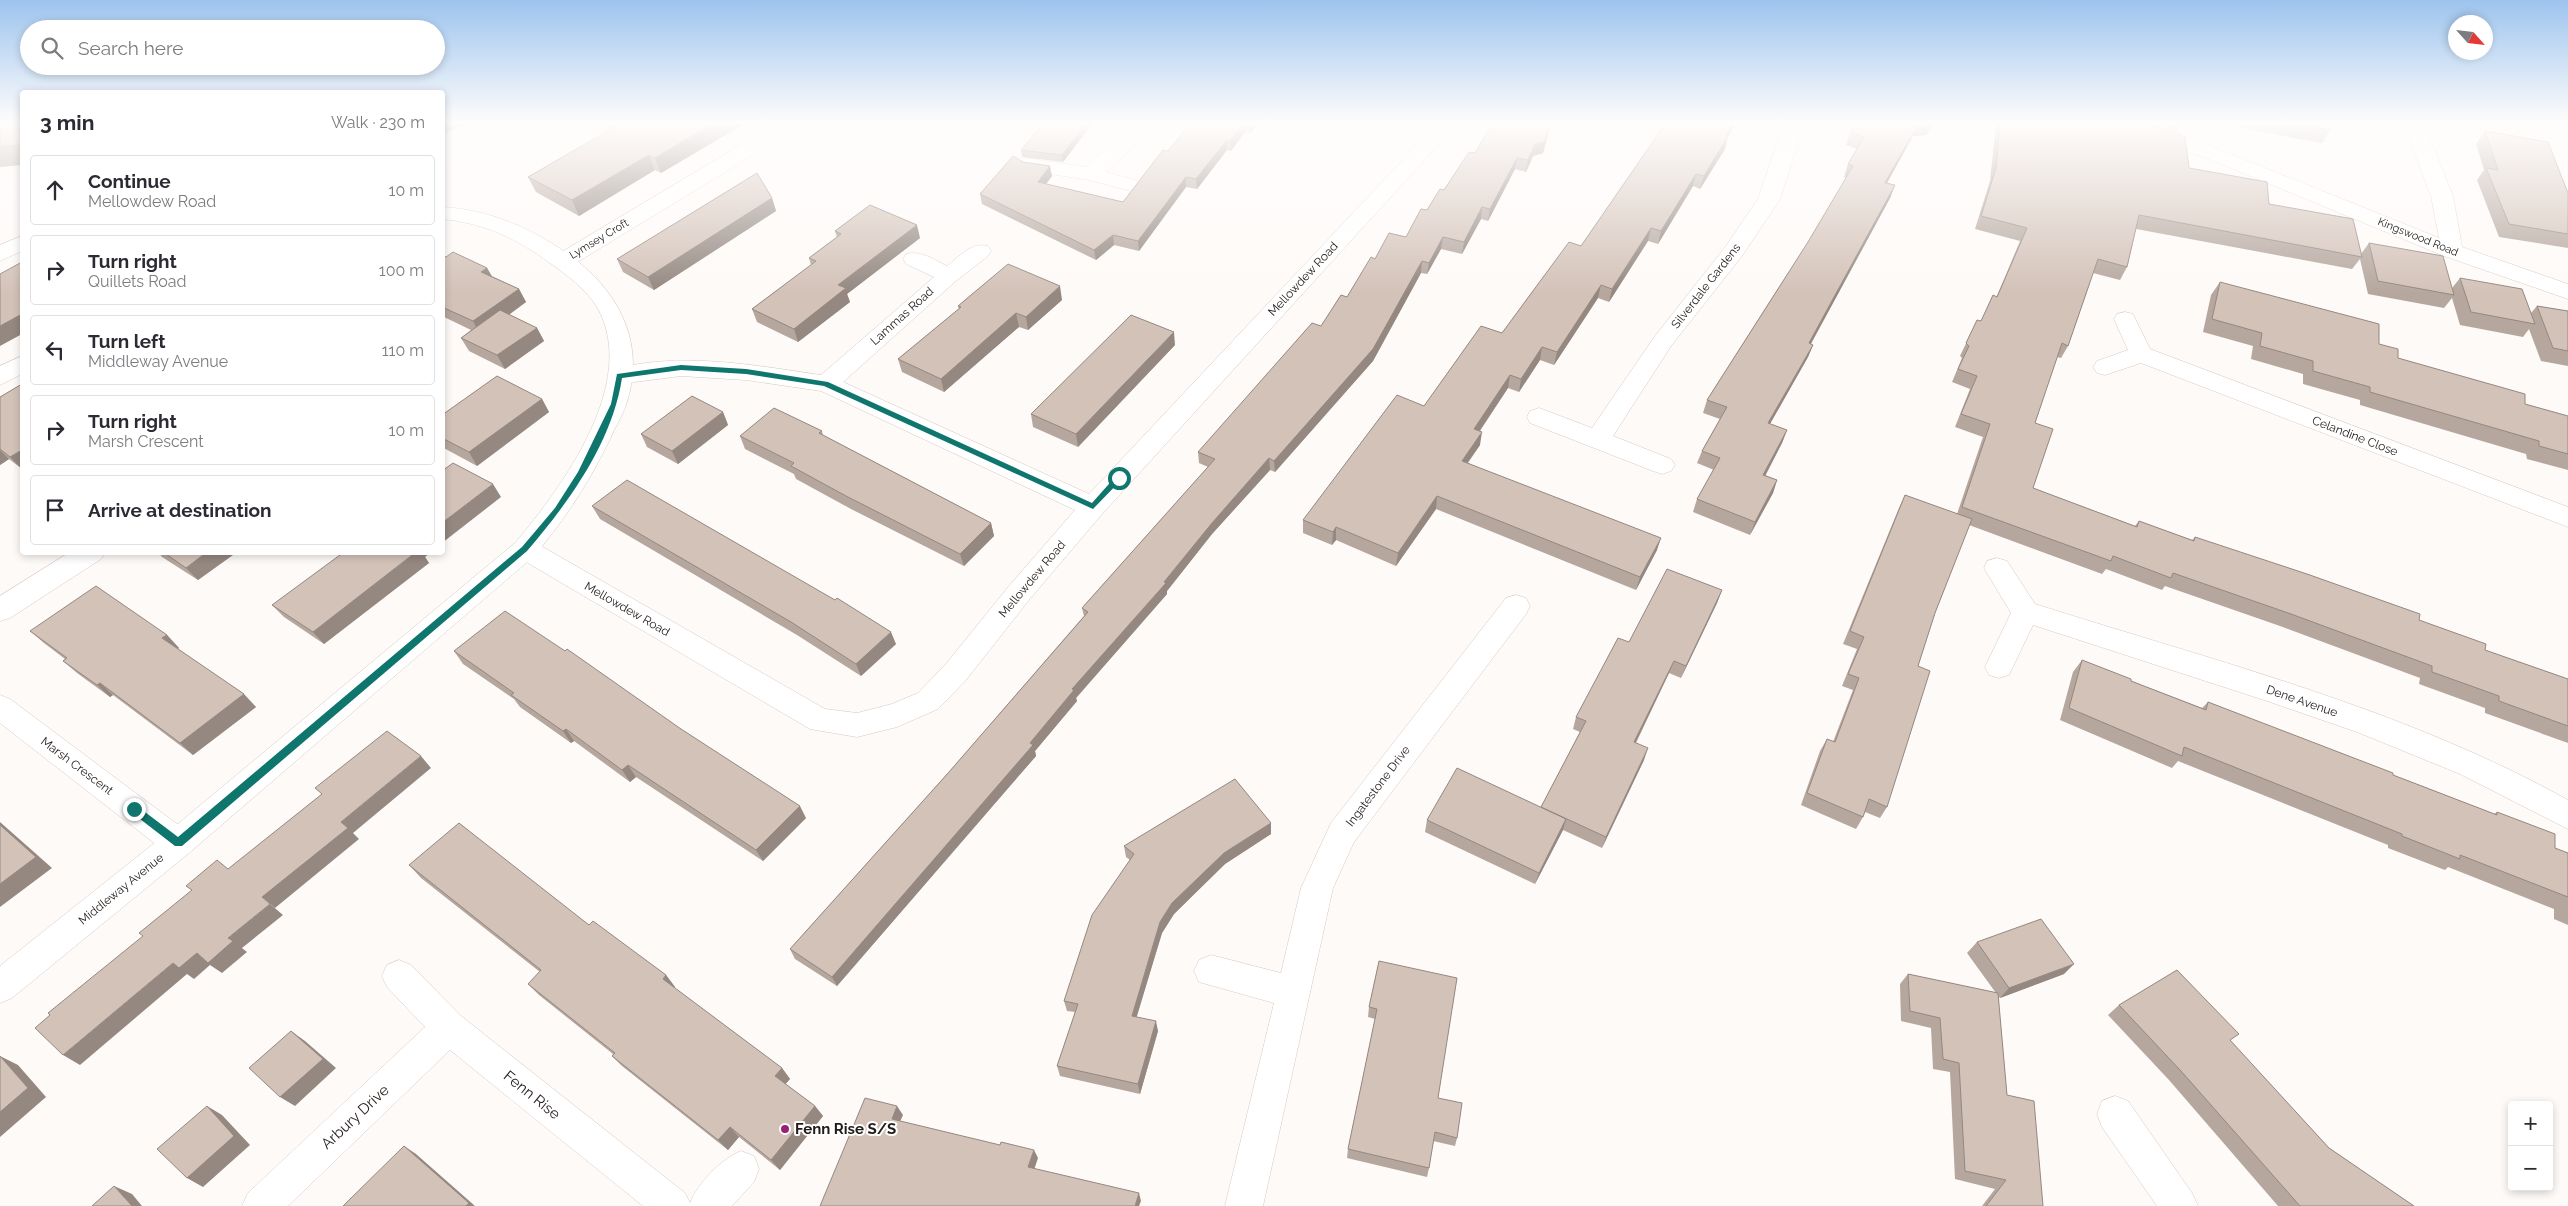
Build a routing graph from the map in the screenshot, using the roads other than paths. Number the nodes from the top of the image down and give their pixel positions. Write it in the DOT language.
graph roads {
  1 [pos="697,180"];
  2 [pos="1114,180"];
  3 [pos="1394,180"];
  4 [pos="1775,180"];
  5 [pos="2278,180"];
  6 [pos="2436,180"];
  7 [pos="1132,185"];
  8 [pos="445,213"];
  9 [pos="20,244"];
  10 [pos="980,251"];
  11 [pos="2452,251"];
  12 [pos="0,254"];
  13 [pos="914,259"];
  14 [pos="563,261"];
  15 [pos="948,275"];
  16 [pos="2568,292"];
  17 [pos="2125,319"];
  18 [pos="2141,354"];
  19 [pos="20,365"];
  20 [pos="2105,367"];
  21 [pos="619,376"];
  22 [pos="0,377"];
  23 [pos="826,384"];
  24 [pos="1539,418"];
  25 [pos="1598,439"];
  26 [pos="1662,465"];
  27 [pos="1093,507"];
  28 [pos="2568,517"];
  29 [pos="525,549"];
  30 [pos="87,555"];
  31 [pos="1997,568"];
  32 [pos="1516,606"];
  33 [pos="0,610"];
  34 [pos="2025,612"];
  35 [pos="1999,667"];
  36 [pos="0,707"];
  37 [pos="2568,816"];
  38 [pos="178,843"];
  39 [pos="1212,971"];
  40 [pos="399,976"];
  41 [pos="0,987"];
  42 [pos="1292,992"];
  43 [pos="449,1028"];
  44 [pos="2115,1114"];
  45 [pos="741,1169"];
  46 [pos="261,1206"];
  47 [pos="672,1206"];
  48 [pos="707,1206"];
  49 [pos="1244,1206"];
  50 [pos="2179,1206"];
  1 -- 14 [label="street, Lymsey Croft"];
  2 -- 7 [label="street"];
  3 -- 27 [label="street, Mellowdew Road"];
  4 -- 25 [label="street, Silverdale Gardens"];
  5 -- 11 [label="street, Kingswood Road"];
  6 -- 11 [label="street"];
  8 -- 14 [label="street, Middleway Avenue"];
  9 -- 12 [label="street"];
  10 -- 15 [label="street, Lammas Road"];
  11 -- 16 [label="street, Kingswood Road"];
  13 -- 15 [label="street"];
  14 -- 21 [label="street, Middleway Avenue"];
  15 -- 23 [label="street, Lammas Road"];
  17 -- 18 [label="street"];
  18 -- 20 [label="street"];
  18 -- 28 [label="street, Celandine Close"];
  19 -- 22 [label="street"];
  21 -- 23 [label="street"];
  21 -- 29 [label="street, Middleway Avenue"];
  23 -- 27 [label="street"];
  24 -- 25 [label="street"];
  25 -- 26 [label="street"];
  27 -- 29 [label="street, Mellowdew Road"];
  29 -- 38 [label="street, Middleway Avenue"];
  30 -- 33 [label="street"];
  31 -- 34 [label="street"];
  32 -- 42 [label="street, Ingatestone Drive"];
  34 -- 35 [label="street"];
  34 -- 37 [label="street, Dene Avenue"];
  36 -- 38 [label="street, Marsh Crescent"];
  38 -- 41 [label="street, Middleway Avenue"];
  39 -- 42 [label="street"];
  40 -- 43 [label="street, Fenn Rise"];
  42 -- 49 [label="street, Ingatestone Drive"];
  43 -- 46 [label="street, Arbury Drive"];
  43 -- 47 [label="street, Fenn Rise"];
  44 -- 50 [label="street"];
  45 -- 48 [label="street"];
}
